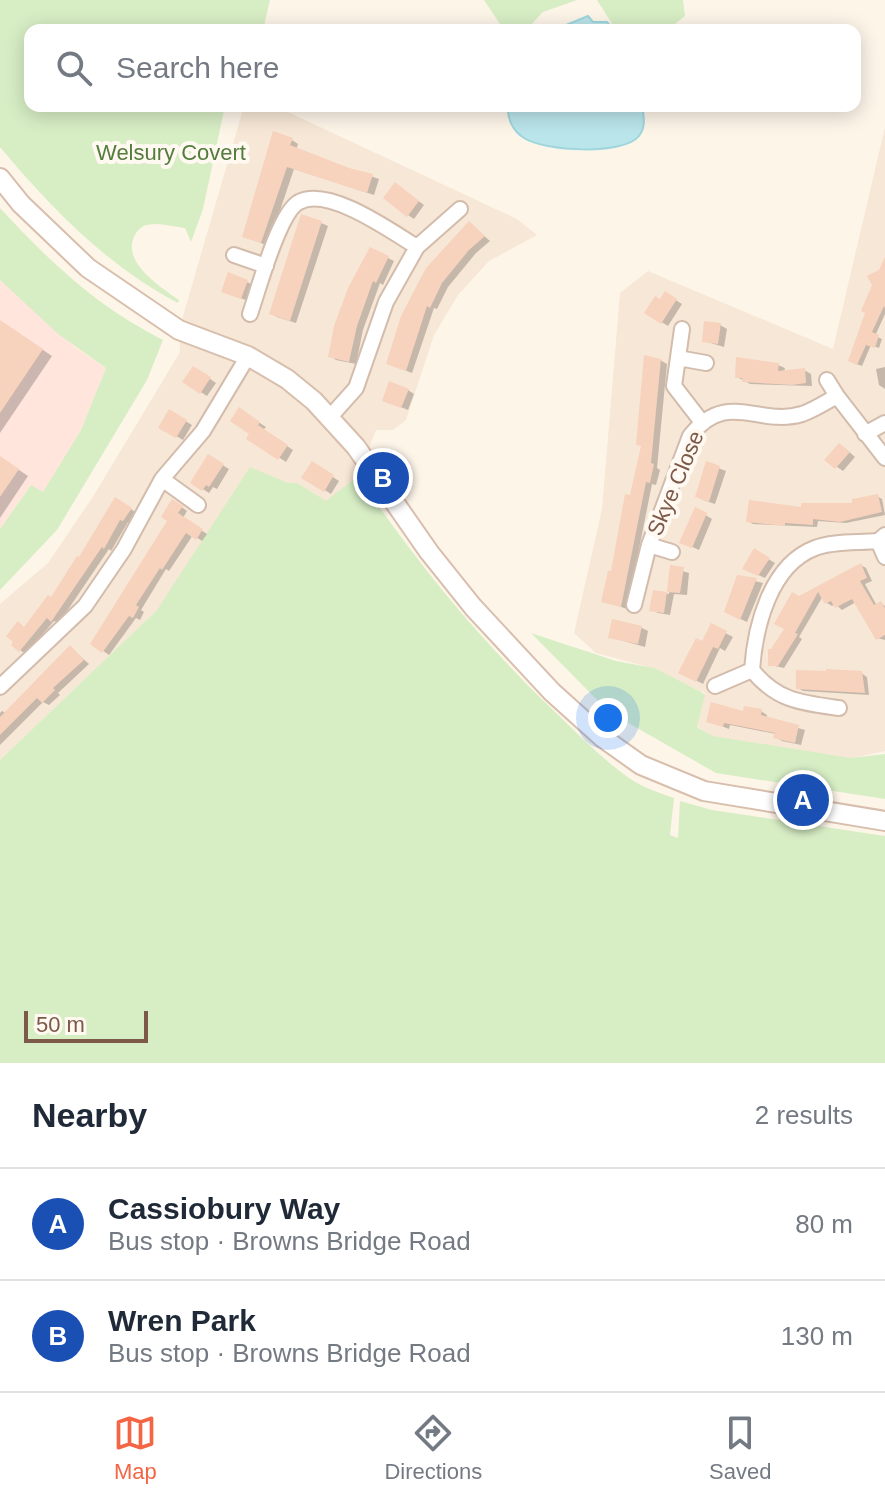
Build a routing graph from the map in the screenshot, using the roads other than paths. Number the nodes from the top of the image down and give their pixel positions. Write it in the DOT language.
graph roads {
  1 [pos="0,178"];
  2 [pos="460,209"];
  3 [pos="417,247"];
  4 [pos="234,255"];
  5 [pos="266,266"];
  6 [pos="250,314"];
  7 [pos="682,329"];
  8 [pos="248,356"];
  9 [pos="678,358"];
  10 [pos="706,363"];
  11 [pos="827,380"];
  12 [pos="837,396"];
  13 [pos="330,417"];
  14 [pos="701,421"];
  15 [pos="885,423"];
  16 [pos="865,434"];
  17 [pos="885,458"];
  18 [pos="162,479"];
  19 [pos="198,505"];
  20 [pos="881,538"];
  21 [pos="649,545"];
  22 [pos="672,552"];
  23 [pos="885,557"];
  24 [pos="634,605"];
  25 [pos="752,670"];
  26 [pos="715,686"];
  27 [pos="0,687"];
  28 [pos="839,708"];
  29 [pos="885,821"];
  1 -- 8 [label="street"];
  2 -- 3 [label="street"];
  3 -- 5 [label="street"];
  3 -- 13 [label="street"];
  4 -- 5 [label="street"];
  5 -- 6 [label="street"];
  7 -- 9 [label="street, Skye Close"];
  8 -- 13 [label="street"];
  8 -- 18 [label="street"];
  9 -- 10 [label="street"];
  9 -- 14 [label="street, Skye Close"];
  11 -- 12 [label="street"];
  12 -- 14 [label="street, Skye Close"];
  12 -- 16 [label="street"];
  13 -- 29 [label="street"];
  14 -- 21 [label="street, Skye Close"];
  15 -- 16 [label="street"];
  16 -- 17 [label="street"];
  18 -- 19 [label="street"];
  18 -- 27 [label="street"];
  20 -- 23 [label="street"];
  20 -- 25 [label="street"];
  21 -- 22 [label="street, Skye Close"];
  21 -- 24 [label="street, Skye Close"];
  25 -- 26 [label="street"];
  25 -- 28 [label="street"];
}
